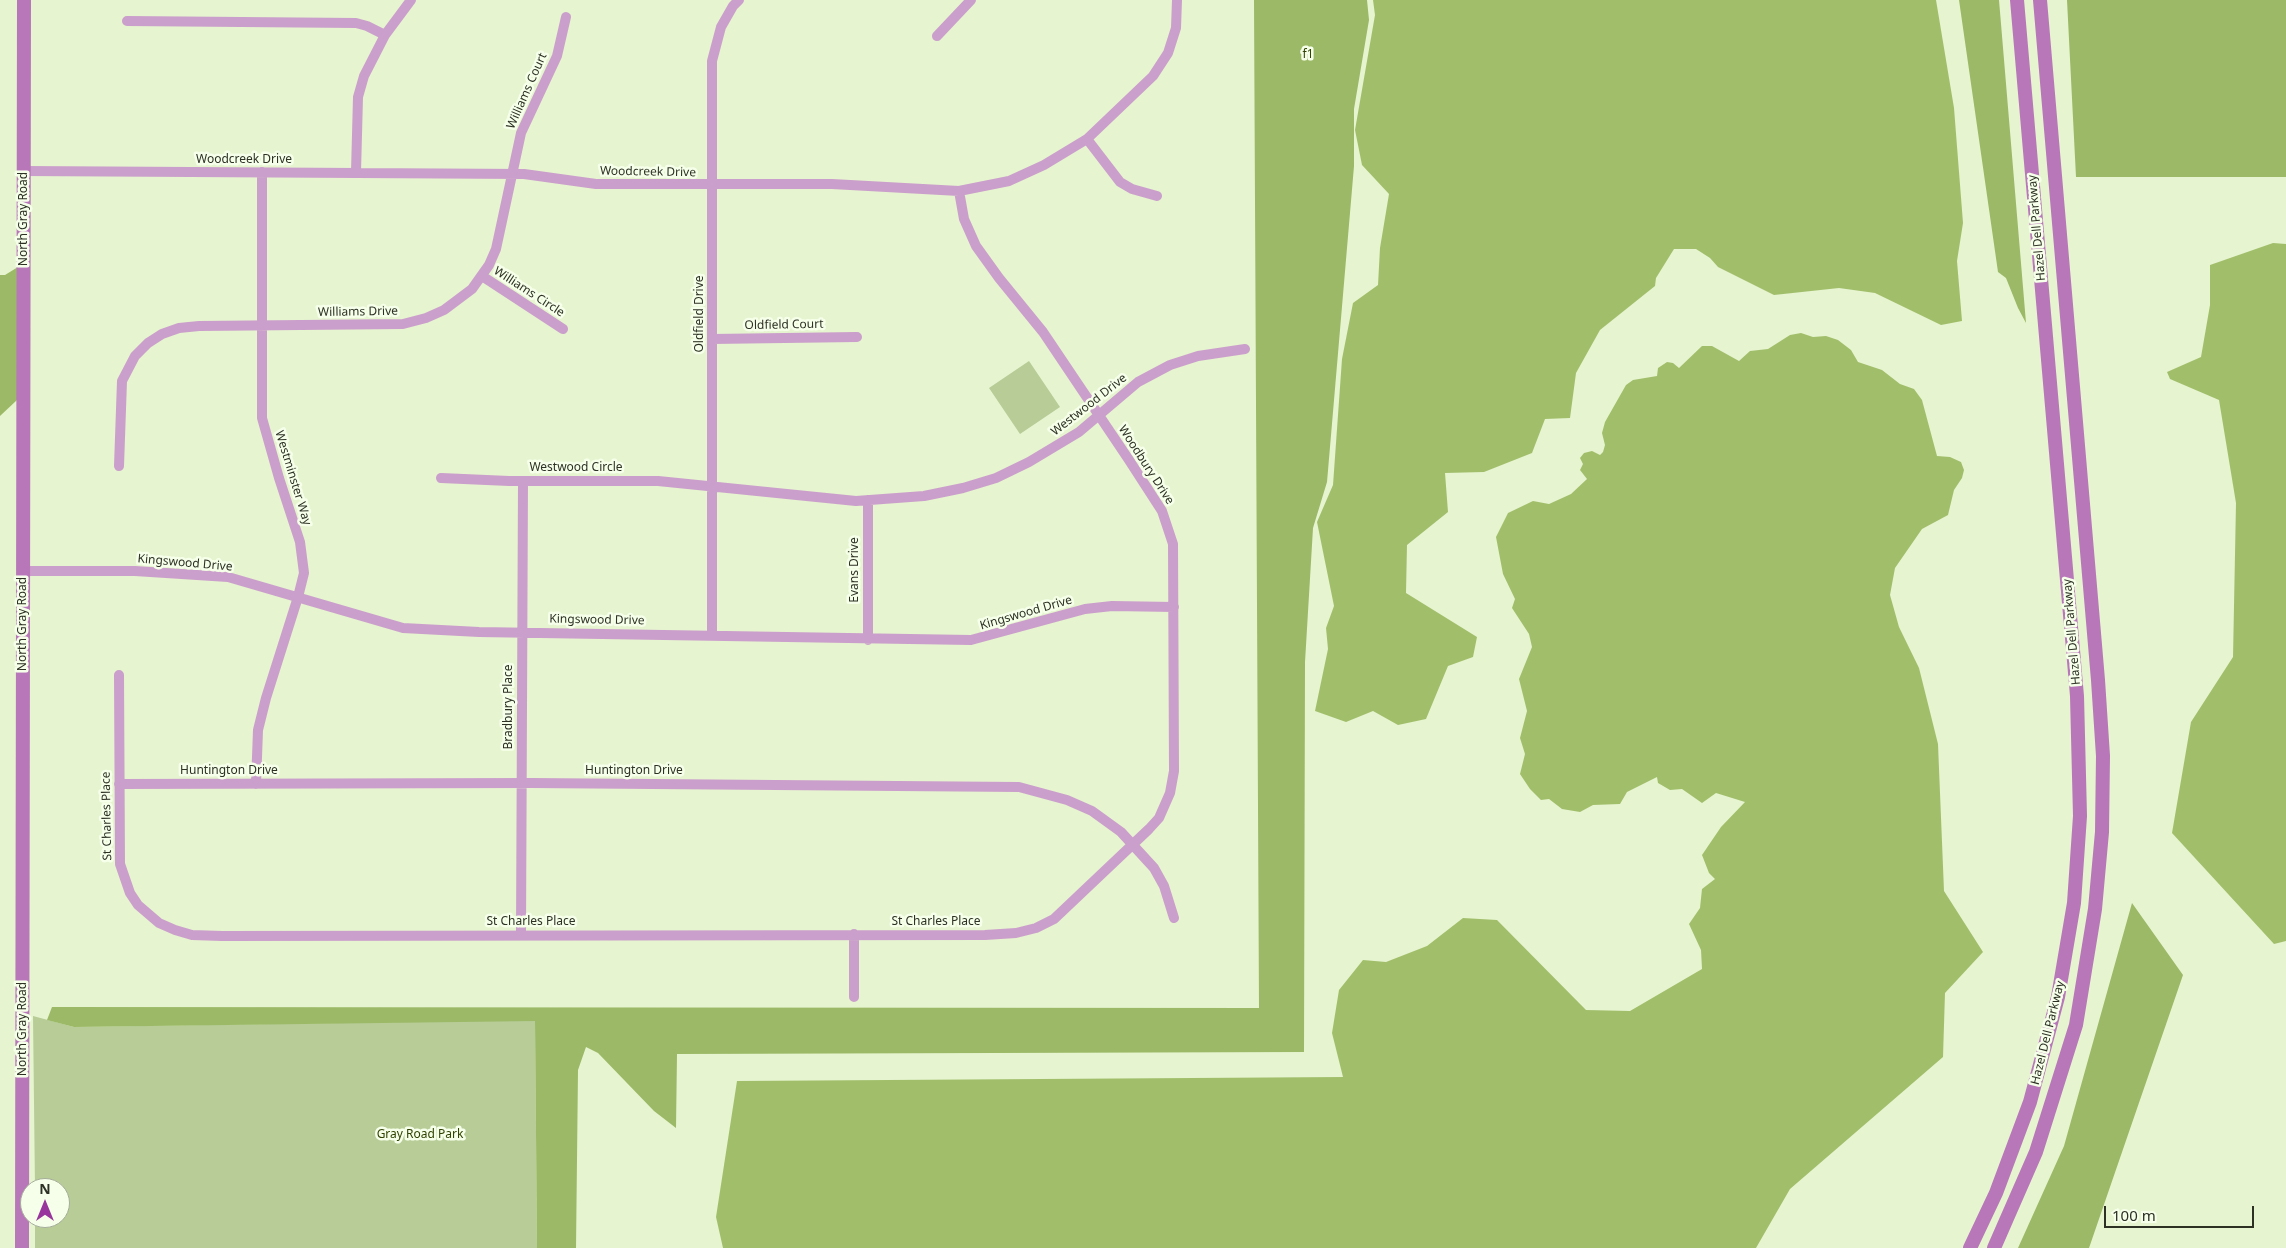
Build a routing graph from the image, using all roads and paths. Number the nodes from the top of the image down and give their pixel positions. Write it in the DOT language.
graph roads {
  1 [pos="24,0"];
  2 [pos="410,0"];
  3 [pos="739,0"];
  4 [pos="972,0"];
  5 [pos="1177,0"];
  6 [pos="2017,0"];
  7 [pos="2040,0"];
  8 [pos="566,17"];
  9 [pos="127,21"];
  10 [pos="384,36"];
  11 [pos="938,36"];
  12 [pos="1087,139"];
  13 [pos="24,171"];
  14 [pos="262,172"];
  15 [pos="356,172"];
  16 [pos="511,174"];
  17 [pos="713,185"];
  18 [pos="959,191"];
  19 [pos="1157,196"];
  20 [pos="482,276"];
  21 [pos="262,325"];
  22 [pos="563,329"];
  23 [pos="857,336"];
  24 [pos="712,338"];
  25 [pos="1245,349"];
  26 [pos="1098,415"];
  27 [pos="119,466"];
  28 [pos="441,478"];
  29 [pos="523,481"];
  30 [pos="712,485"];
  31 [pos="868,500"];
  32 [pos="23,570"];
  33 [pos="298,597"];
  34 [pos="1174,607"];
  35 [pos="522,631"];
  36 [pos="712,635"];
  37 [pos="868,640"];
  38 [pos="119,675"];
  39 [pos="521,783"];
  40 [pos="119,784"];
  41 [pos="256,784"];
  42 [pos="1133,844"];
  43 [pos="1174,918"];
  44 [pos="521,934"];
  45 [pos="854,934"];
  46 [pos="854,997"];
  47 [pos="22,1248"];
  48 [pos="1970,1248"];
  49 [pos="1994,1248"];
  1 -- 13 [label="main road, North Gray Road"];
  2 -- 10 [label="street"];
  3 -- 17 [label="street, Oldfield Drive"];
  4 -- 11 [label="street"];
  5 -- 12 [label="street, Woodcreek Drive"];
  6 -- 48 [label="main road, Hazel Dell Parkway"];
  7 -- 49 [label="main road, Hazel Dell Parkway"];
  8 -- 16 [label="street, Williams Court"];
  9 -- 10 [label="street"];
  10 -- 15 [label="street"];
  12 -- 18 [label="street, Woodcreek Drive"];
  12 -- 19 [label="street"];
  13 -- 14 [label="street, Woodcreek Drive"];
  13 -- 32 [label="main road, North Gray Road"];
  14 -- 15 [label="street, Woodcreek Drive"];
  14 -- 21 [label="street, Westminster Way"];
  15 -- 16 [label="street, Woodcreek Drive"];
  16 -- 17 [label="street, Woodcreek Drive"];
  16 -- 20 [label="street, Williams Drive"];
  17 -- 18 [label="street, Woodcreek Drive"];
  17 -- 24 [label="street, Oldfield Drive"];
  18 -- 26 [label="street, Woodbury Drive"];
  20 -- 21 [label="street, Williams Drive"];
  20 -- 22 [label="street, Williams Circle"];
  21 -- 27 [label="street, Williams Drive"];
  21 -- 33 [label="street, Westminster Way"];
  23 -- 24 [label="street, Oldfield Court"];
  24 -- 30 [label="street, Oldfield Drive"];
  25 -- 26 [label="street, Westwood Drive"];
  26 -- 31 [label="street, Westwood Drive"];
  26 -- 34 [label="street, Woodbury Drive"];
  28 -- 29 [label="street, Westwood Circle"];
  29 -- 30 [label="street, Westwood Circle"];
  29 -- 35 [label="street, Bradbury Place"];
  30 -- 31 [label="street, Westwood Drive"];
  30 -- 36 [label="street, Oldfield Drive"];
  31 -- 37 [label="street, Evans Drive"];
  32 -- 33 [label="street, Kingswood Drive"];
  32 -- 47 [label="main road, North Gray Road"];
  33 -- 35 [label="street, Kingswood Drive"];
  33 -- 41 [label="street, Westminster Way"];
  34 -- 37 [label="street, Kingswood Drive"];
  34 -- 42 [label="street, Woodbury Drive"];
  35 -- 36 [label="street, Kingswood Drive"];
  35 -- 39 [label="street, Bradbury Place"];
  36 -- 37 [label="street, Kingswood Drive"];
  38 -- 40 [label="street, St Charles Place"];
  39 -- 41 [label="street, Huntington Drive"];
  39 -- 42 [label="street, Huntington Drive"];
  39 -- 44 [label="street, Bradbury Place"];
  40 -- 41 [label="street, Huntington Drive"];
  40 -- 44 [label="street, St Charles Place"];
  42 -- 43 [label="street, Huntington Drive"];
  42 -- 45 [label="street, St Charles Place"];
  44 -- 45 [label="street, St Charles Place"];
  45 -- 46 [label="street"];
}
